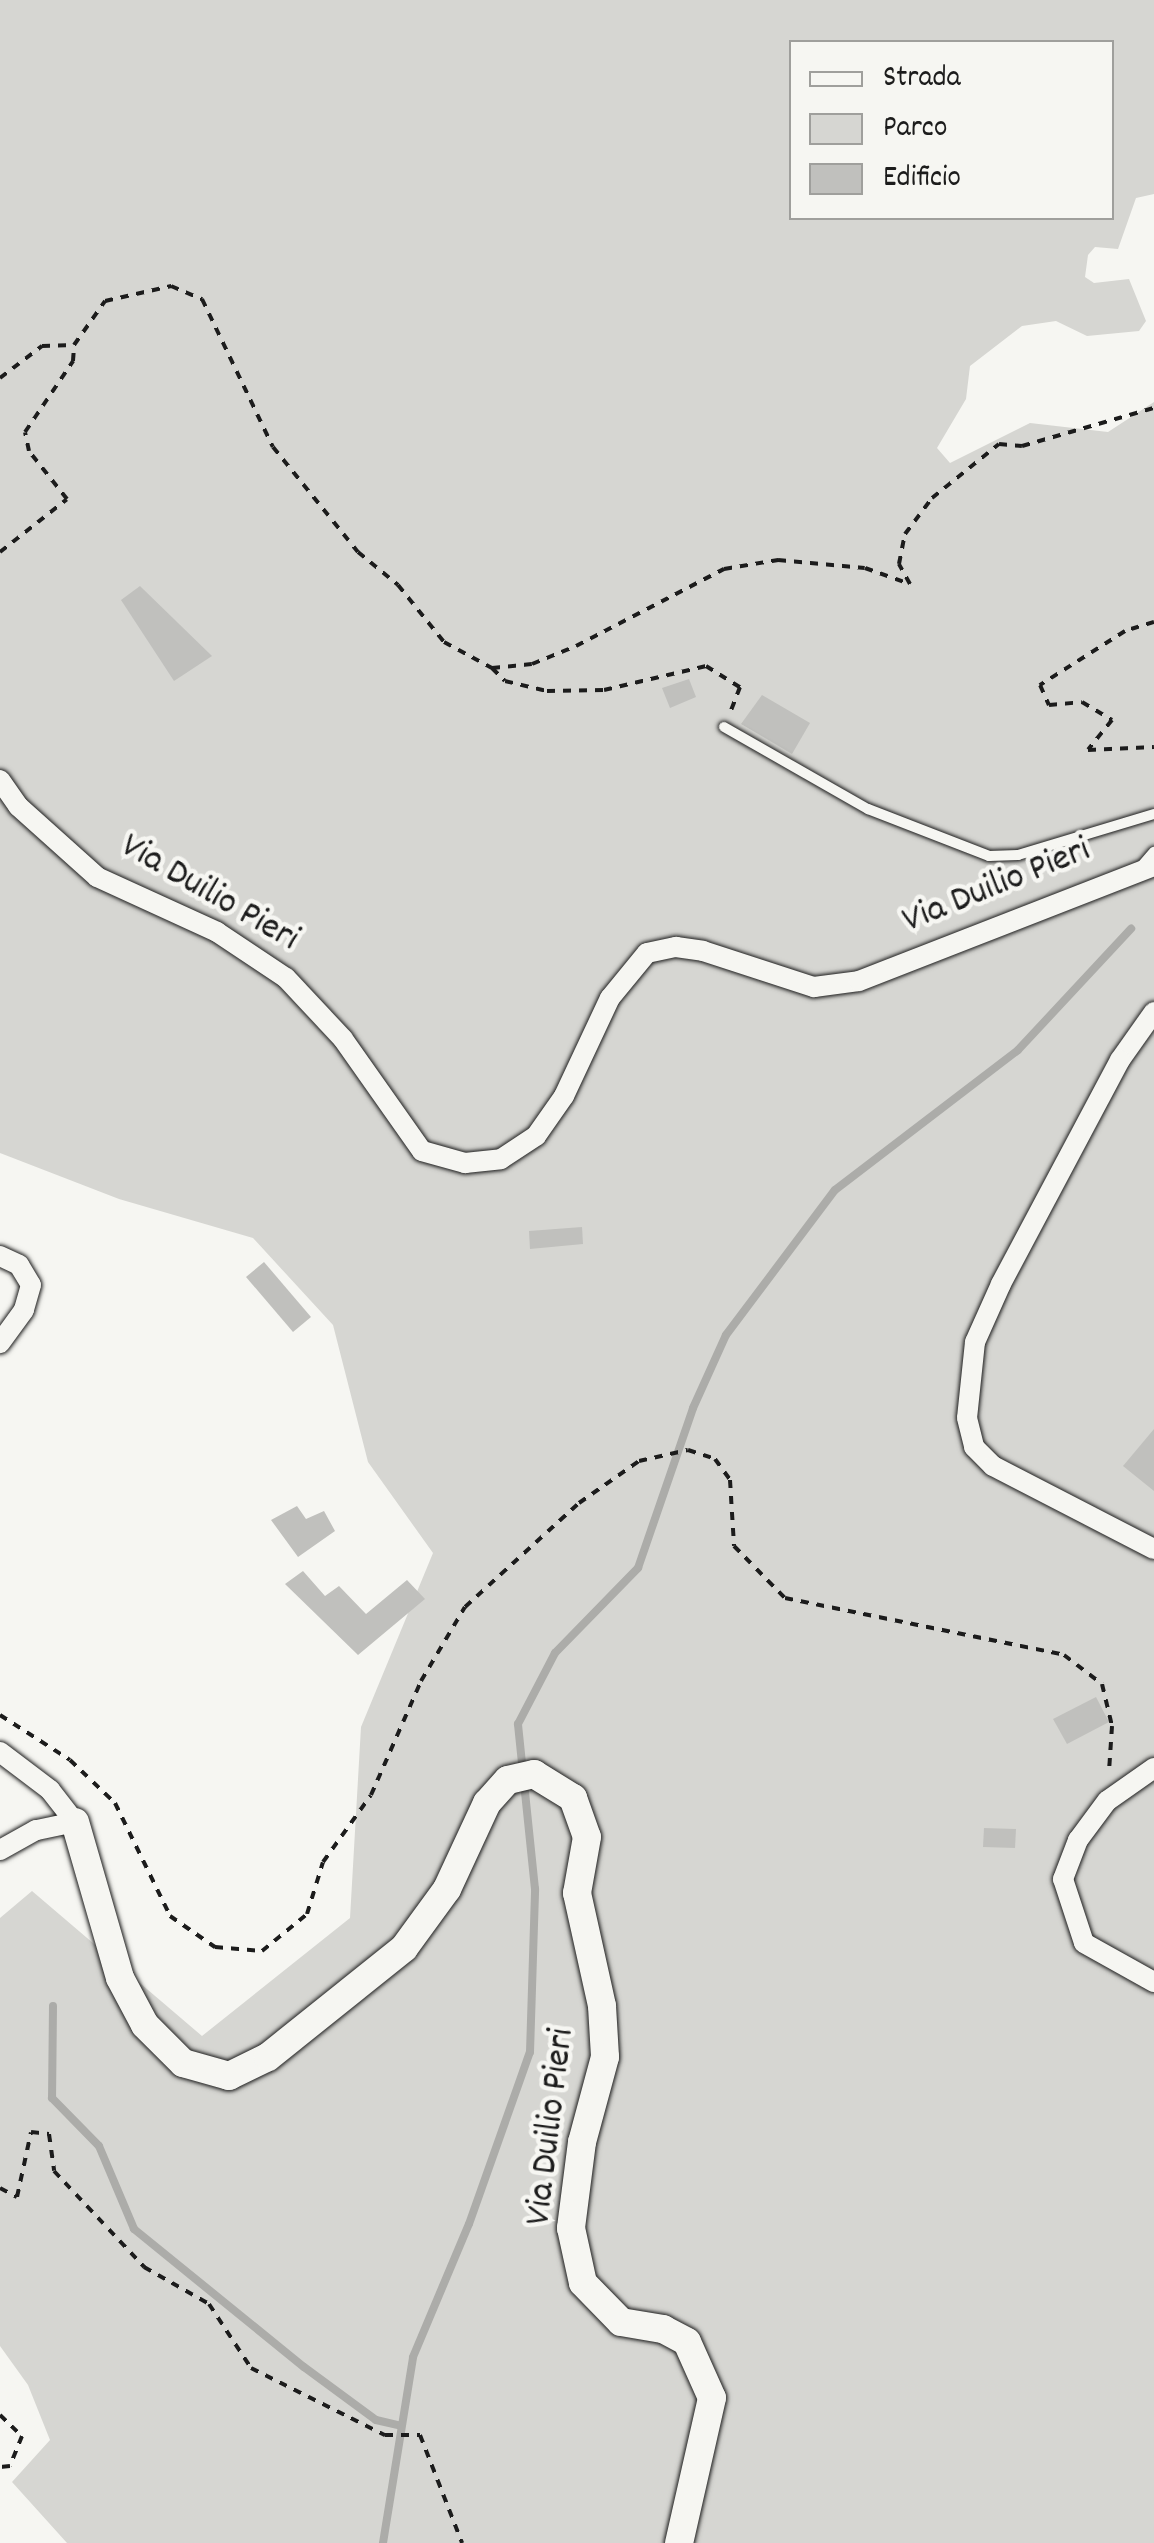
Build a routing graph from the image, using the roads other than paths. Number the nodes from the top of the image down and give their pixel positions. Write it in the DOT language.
graph roads {
  1 [pos="724,727"];
  2 [pos="0,780"];
  3 [pos="1154,814"];
  4 [pos="1154,852"];
  5 [pos="1146,869"];
  6 [pos="1154,1012"];
  7 [pos="0,1256"];
  8 [pos="0,1343"];
  9 [pos="1154,1549"];
  10 [pos="0,1752"];
  11 [pos="1154,1768"];
  12 [pos="75,1822"];
  13 [pos="0,1850"];
  14 [pos="1154,1982"];
  15 [pos="679,2543"];
  1 -- 3 [label="lane"];
  2 -- 5 [label="street, Via Duilio Pieri"];
  4 -- 5 [label="lane"];
  6 -- 9 [label="street"];
  7 -- 8 [label="street"];
  10 -- 12 [label="street, Via Duilio Pieri"];
  11 -- 14 [label="street"];
  12 -- 13 [label="street"];
  12 -- 15 [label="street, Via Duilio Pieri"];
}
